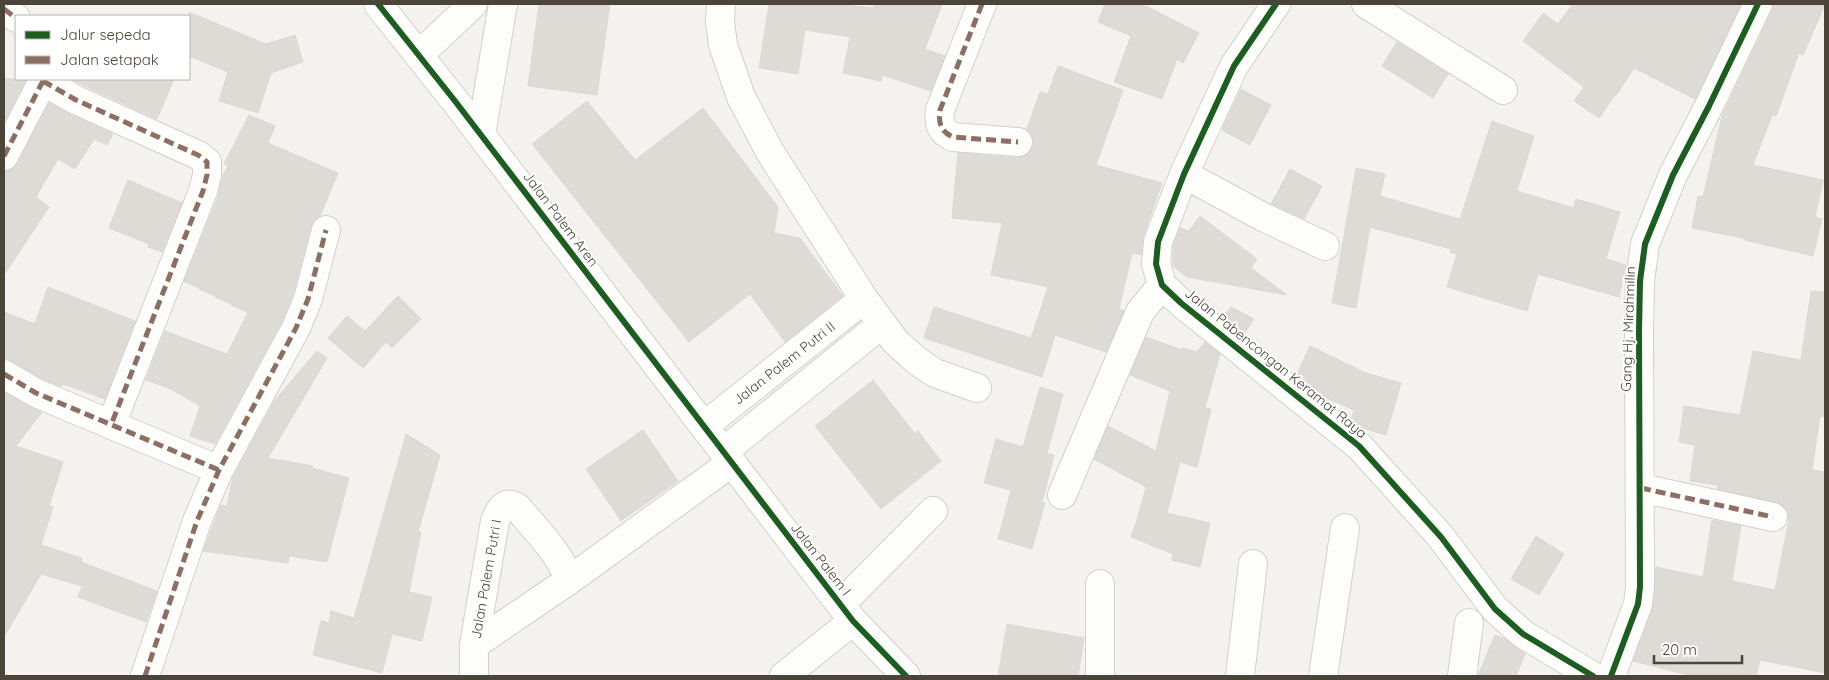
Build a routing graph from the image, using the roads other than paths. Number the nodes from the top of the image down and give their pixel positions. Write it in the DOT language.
graph roads {
  1 [pos="378,4"];
  2 [pos="473,4"];
  3 [pos="503,4"];
  4 [pos="721,4"];
  5 [pos="982,4"];
  6 [pos="1276,4"];
  7 [pos="1366,4"];
  8 [pos="1758,4"];
  9 [pos="4,9"];
  10 [pos="15,17"];
  11 [pos="419,55"];
  12 [pos="44,80"];
  13 [pos="1503,90"];
  14 [pos="481,135"];
  15 [pos="1018,142"];
  16 [pos="4,156"];
  17 [pos="1184,174"];
  18 [pos="326,230"];
  19 [pos="1325,246"];
  20 [pos="1162,285"];
  21 [pos="864,299"];
  22 [pos="882,324"];
  23 [pos="4,374"];
  24 [pos="977,388"];
  25 [pos="110,424"];
  26 [pos="704,426"];
  27 [pos="727,457"];
  28 [pos="219,470"];
  29 [pos="1640,488"];
  30 [pos="1062,495"];
  31 [pos="933,511"];
  32 [pos="1773,517"];
  33 [pos="1345,528"];
  34 [pos="1253,564"];
  35 [pos="568,581"];
  36 [pos="1100,584"];
  37 [pos="847,612"];
  38 [pos="1469,623"];
  39 [pos="474,645"];
  40 [pos="144,676"];
  41 [pos="474,676"];
  42 [pos="784,676"];
  43 [pos="906,676"];
  44 [pos="1100,676"];
  45 [pos="1240,676"];
  46 [pos="1323,676"];
  47 [pos="1462,676"];
  48 [pos="1593,676"];
  49 [pos="1611,676"];
  1 -- 11 [label="street, Jalan Palem Aren"];
  2 -- 11 [label="street"];
  3 -- 14 [label="street"];
  4 -- 21 [label="street"];
  5 -- 15 [label="street"];
  6 -- 17 [label="street"];
  7 -- 13 [label="street"];
  8 -- 29 [label="street, Gang Hj. Mirahmilin"];
  9 -- 10 [label="street"];
  11 -- 14 [label="street, Jalan Palem Aren"];
  12 -- 16 [label="street"];
  12 -- 25 [label="street"];
  14 -- 26 [label="street, Jalan Palem Aren"];
  17 -- 19 [label="street"];
  17 -- 20 [label="street"];
  18 -- 28 [label="street"];
  20 -- 30 [label="street"];
  20 -- 48 [label="street, Jalan Pabencongan Keramat Raya"];
  21 -- 22 [label="street"];
  21 -- 26 [label="street, Jalan Palem Putri II"];
  22 -- 24 [label="street"];
  22 -- 27 [label="street"];
  23 -- 25 [label="street"];
  25 -- 28 [label="street"];
  26 -- 27 [label="street, Jalan Palem Aren"];
  27 -- 35 [label="street, Jalan Palem Putri I"];
  27 -- 37 [label="street, Jalan Palem I"];
  28 -- 40 [label="street"];
  29 -- 32 [label="street"];
  29 -- 49 [label="street, Gang Hj. Mirahmilin"];
  31 -- 37 [label="street"];
  33 -- 46 [label="street"];
  34 -- 45 [label="street"];
  35 -- 39 [label="street, Jalan Palem Putri I"];
  35 -- 39 [label="street, Jalan Palem Putri I"];
  36 -- 44 [label="street"];
  37 -- 42 [label="street"];
  37 -- 43 [label="street, Jalan Palem I"];
  38 -- 47 [label="street"];
  39 -- 41 [label="street"];
}
